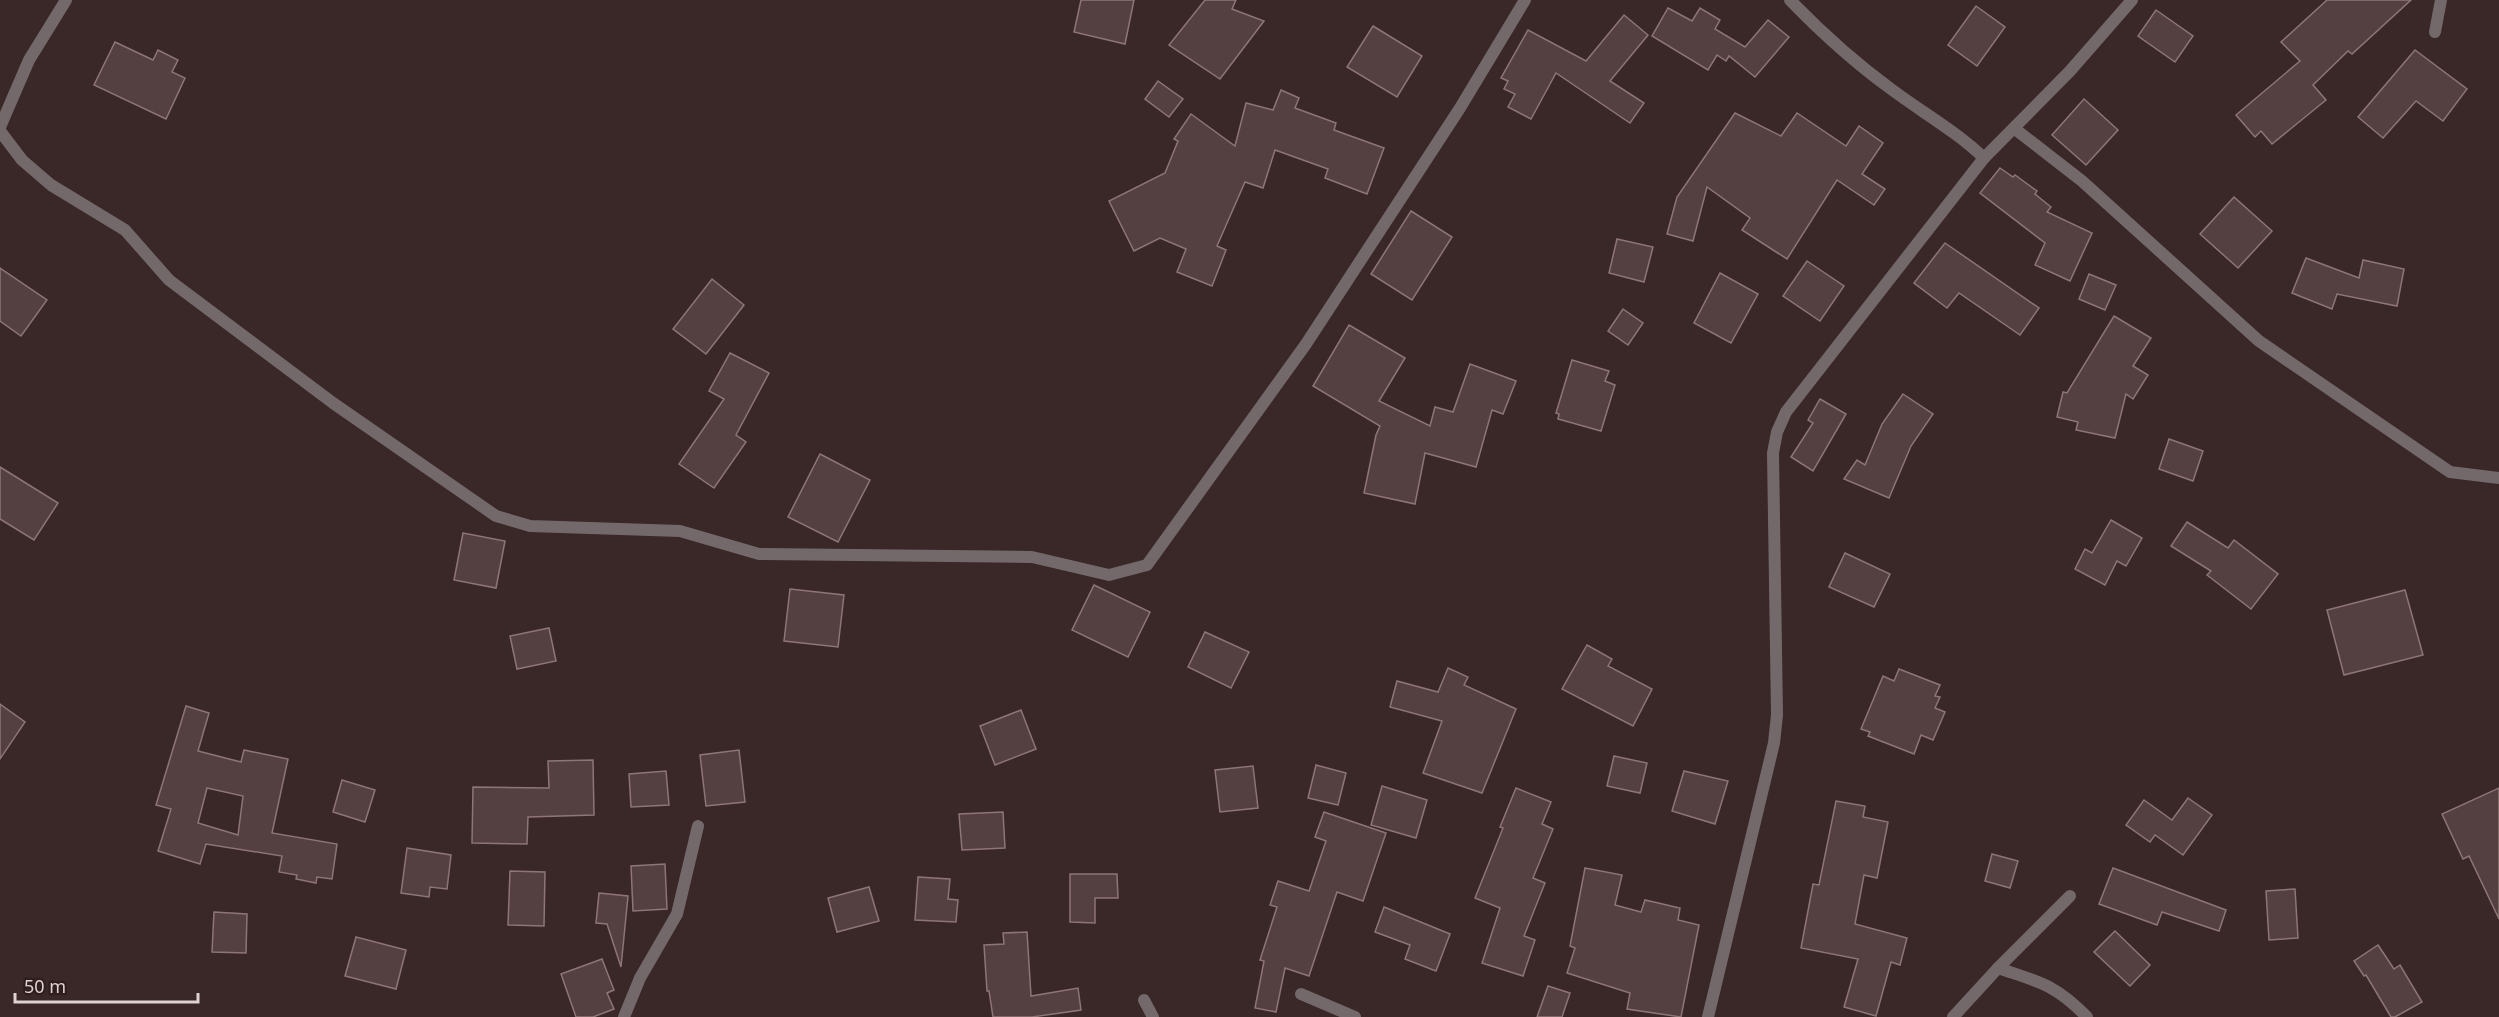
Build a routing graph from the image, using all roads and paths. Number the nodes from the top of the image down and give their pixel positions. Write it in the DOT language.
graph roads {
  1 [pos="66,0"];
  2 [pos="1525,0"];
  3 [pos="1790,0"];
  4 [pos="2132,0"];
  5 [pos="2441,0"];
  6 [pos="2435,32"];
  7 [pos="0,129"];
  8 [pos="2015,129"];
  9 [pos="1984,158"];
  10 [pos="2499,477"];
  11 [pos="698,826"];
  12 [pos="2070,896"];
  13 [pos="1998,968"];
  14 [pos="1300,994"];
  15 [pos="1144,1000"];
  16 [pos="624,1017"];
  17 [pos="1153,1017"];
  18 [pos="1355,1017"];
  19 [pos="1708,1017"];
  20 [pos="1953,1017"];
  21 [pos="2086,1017"];
  1 -- 7 [label="street"];
  2 -- 7 [label="street"];
  3 -- 9 [label="street"];
  4 -- 8 [label="street"];
  5 -- 6 [label="street"];
  8 -- 9 [label="street"];
  8 -- 10 [label="street"];
  9 -- 19 [label="street"];
  11 -- 16 [label="street"];
  12 -- 13 [label="street"];
  13 -- 20 [label="street"];
  13 -- 21 [label="street"];
  14 -- 18 [label="street"];
  15 -- 17 [label="street"];
}
